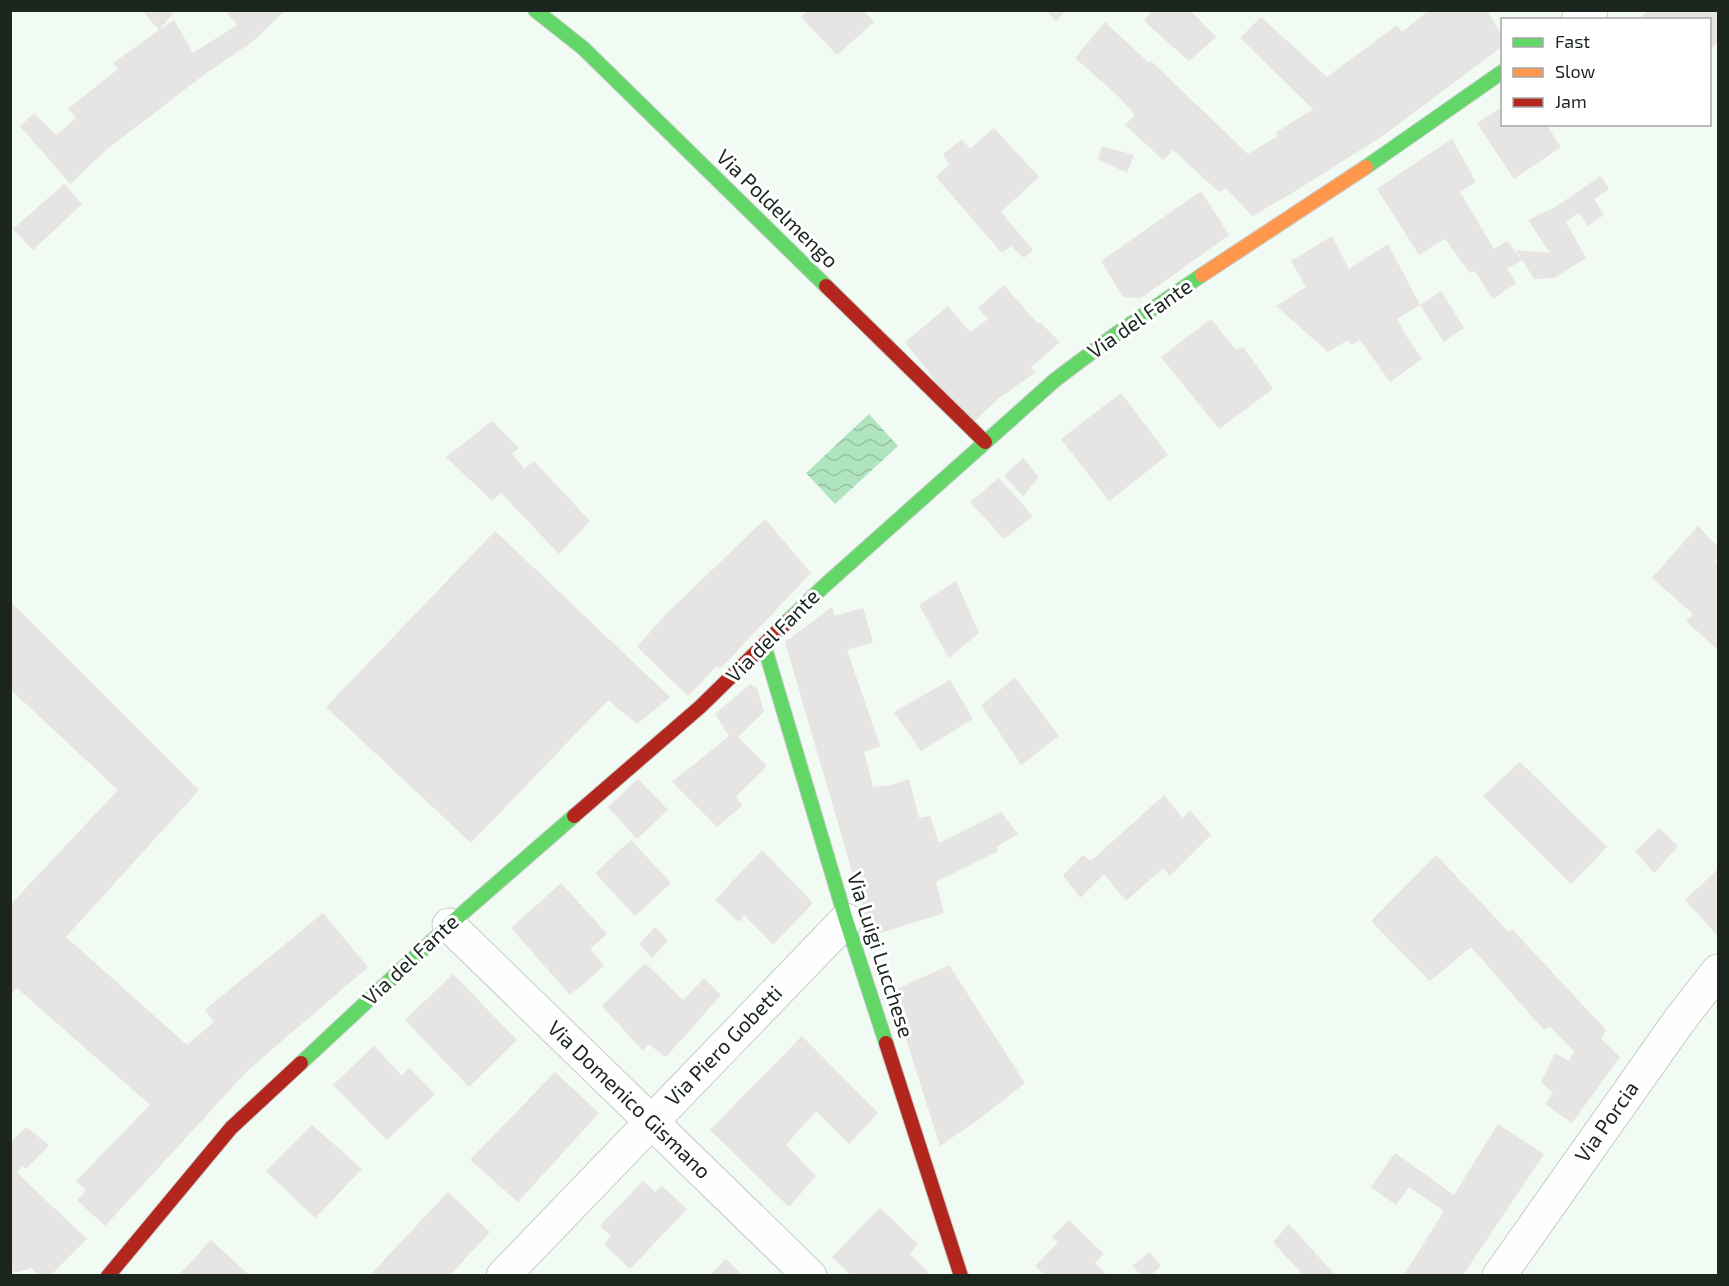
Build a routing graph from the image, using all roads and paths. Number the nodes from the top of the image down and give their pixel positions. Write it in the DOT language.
graph roads {
  1 [pos="535,10"];
  2 [pos="1501,73"];
  3 [pos="985,442"];
  4 [pos="764,645"];
  5 [pos="846,920"];
  6 [pos="449,925"];
  7 [pos="1719,971"];
  8 [pos="651,1122"];
  9 [pos="108,1275"];
  10 [pos="502,1275"];
  11 [pos="810,1275"];
  12 [pos="961,1275"];
  13 [pos="1499,1275"];
  1 -- 3 [label="street, Via Poldelmengo"];
  2 -- 3 [label="street, Via del Fante"];
  3 -- 4 [label="street, Via del Fante"];
  4 -- 5 [label="street, Via Luigi Lucchese"];
  4 -- 6 [label="street, Via del Fante"];
  5 -- 8 [label="street, Via Piero Gobetti"];
  5 -- 12 [label="street, Via Luigi Lucchese"];
  6 -- 8 [label="street, Via Domenico Gismano"];
  6 -- 9 [label="street, Via del Fante"];
  7 -- 13 [label="street, Via Porcia"];
  8 -- 10 [label="street, Via Piero Gobetti"];
  8 -- 11 [label="street, Via Domenico Gismano"];
}
